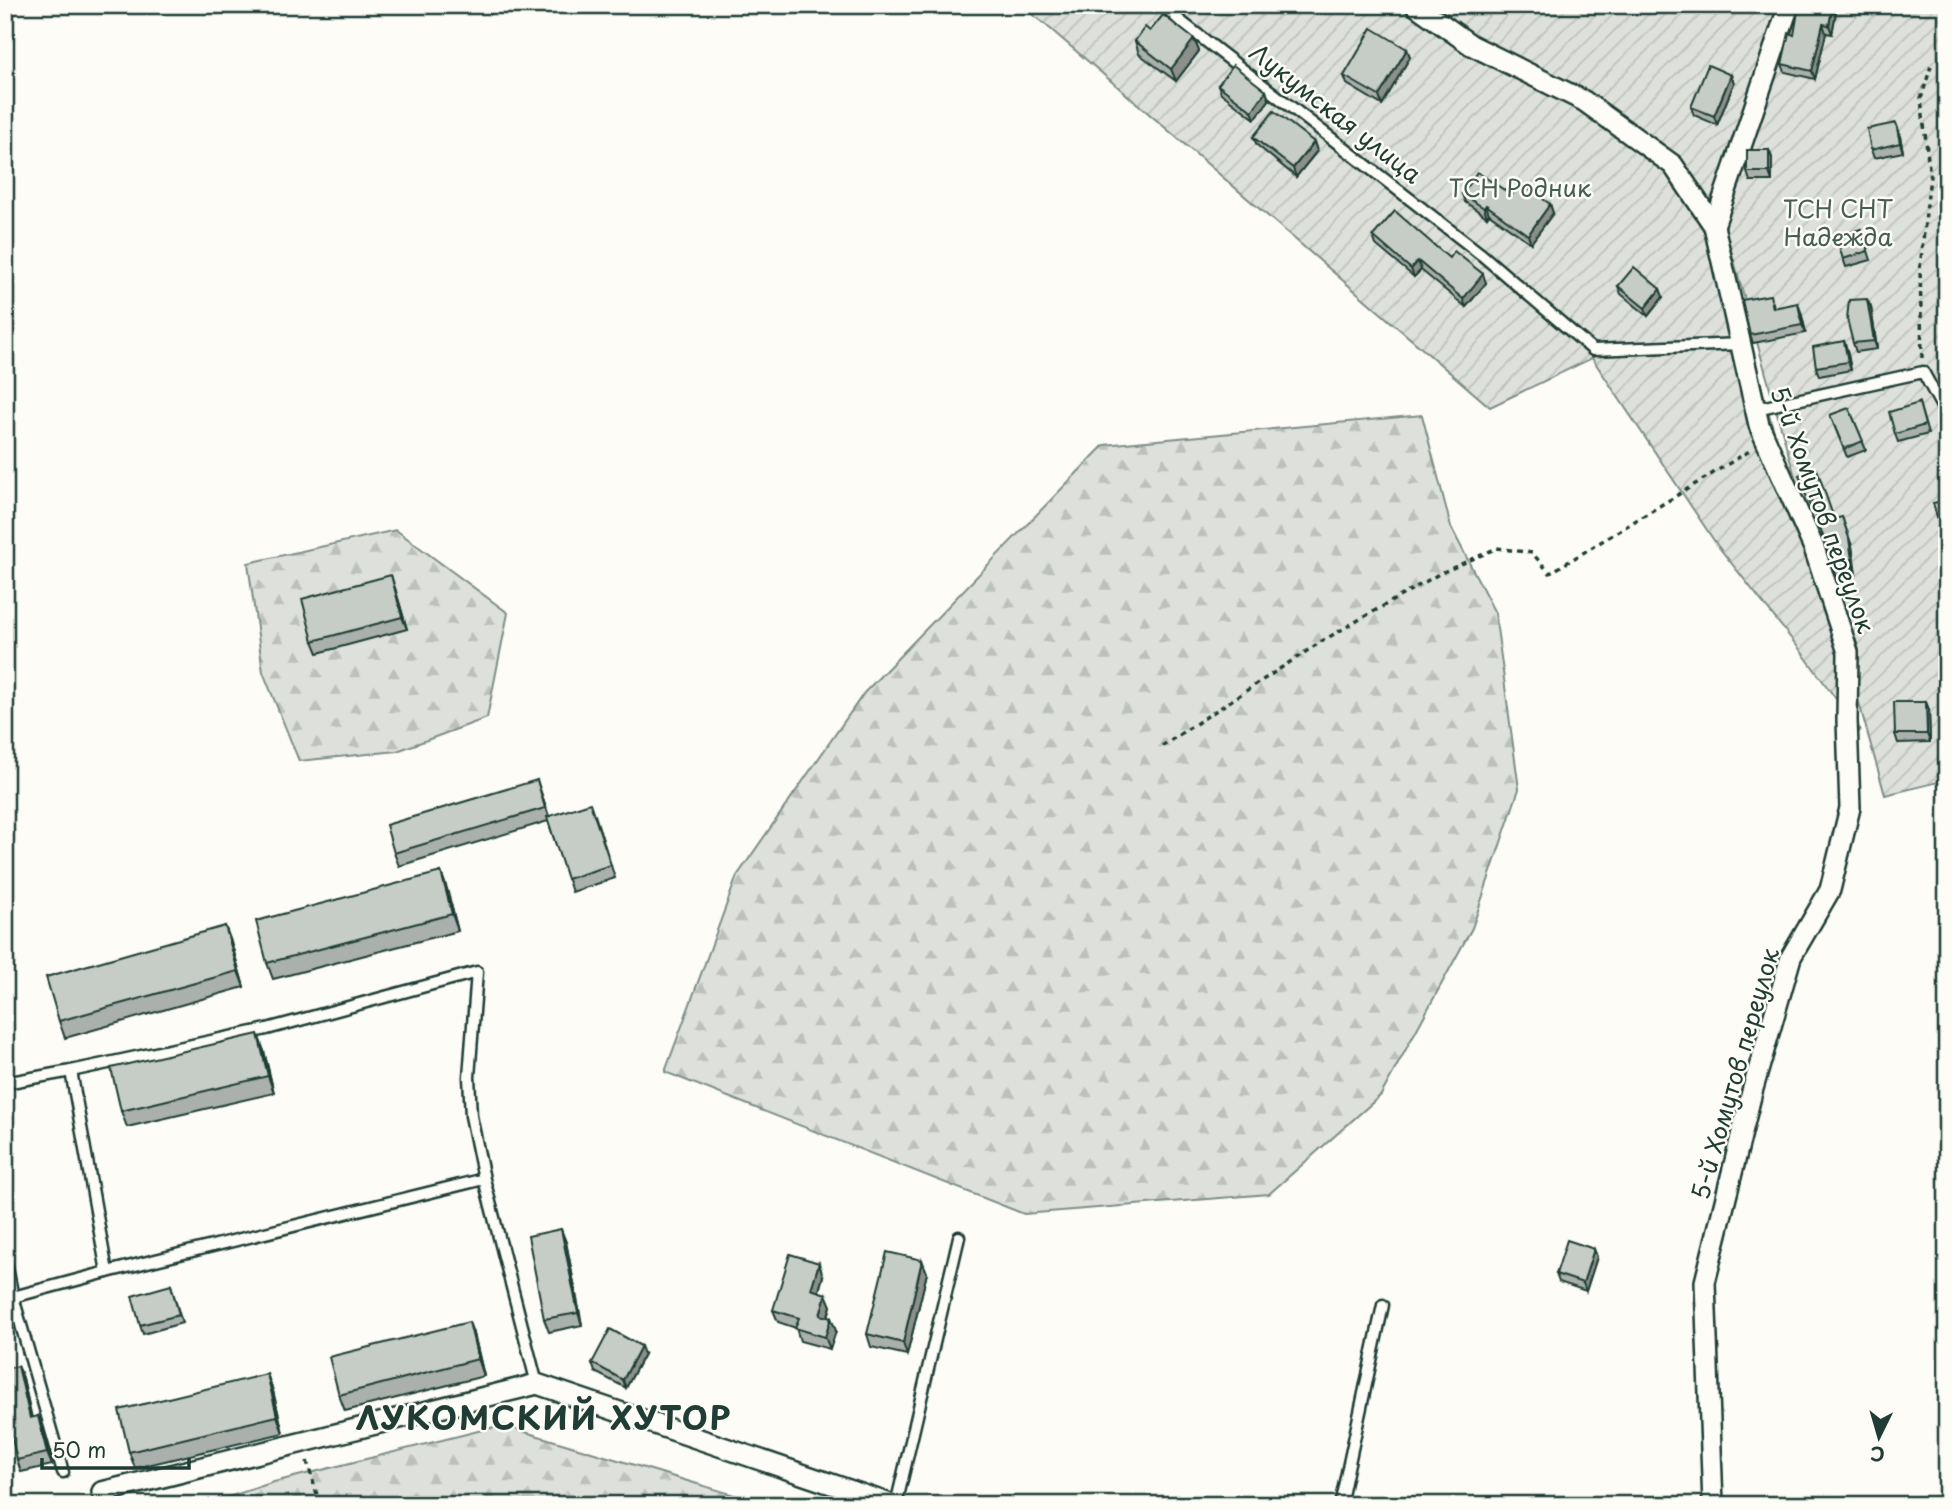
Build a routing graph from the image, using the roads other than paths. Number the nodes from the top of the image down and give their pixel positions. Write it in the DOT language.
graph roads {
  1 [pos="1164,5"];
  2 [pos="1415,5"];
  3 [pos="1788,5"];
  4 [pos="1714,226"];
  5 [pos="1741,344"];
  6 [pos="1756,410"];
  7 [pos="1947,416"];
  8 [pos="71,1071"];
  9 [pos="5,1083"];
  10 [pos="484,1179"];
  11 [pos="959,1237"];
  12 [pos="5,1258"];
  13 [pos="107,1272"];
  14 [pos="13,1297"];
  15 [pos="1383,1305"];
  16 [pos="537,1384"];
  17 [pos="63,1472"];
  18 [pos="102,1492"];
  19 [pos="895,1505"];
  20 [pos="1340,1505"];
  21 [pos="1713,1505"];
  1 -- 5 [label="lane, Лукумская улица"];
  2 -- 4 [label="street"];
  3 -- 4 [label="street"];
  4 -- 5 [label="street, 5-й Хомутов переулок"];
  5 -- 6 [label="street, 5-й Хомутов переулок"];
  6 -- 7 [label="lane"];
  6 -- 21 [label="street, 5-й Хомутов переулок"];
  8 -- 9 [label="lane"];
  8 -- 10 [label="lane"];
  8 -- 13 [label="lane"];
  10 -- 13 [label="lane"];
  10 -- 16 [label="lane"];
  11 -- 19 [label="lane"];
  12 -- 14 [label="lane"];
  13 -- 14 [label="lane"];
  14 -- 17 [label="lane"];
  15 -- 20 [label="lane"];
  16 -- 18 [label="street"];
  16 -- 19 [label="street"];
}
